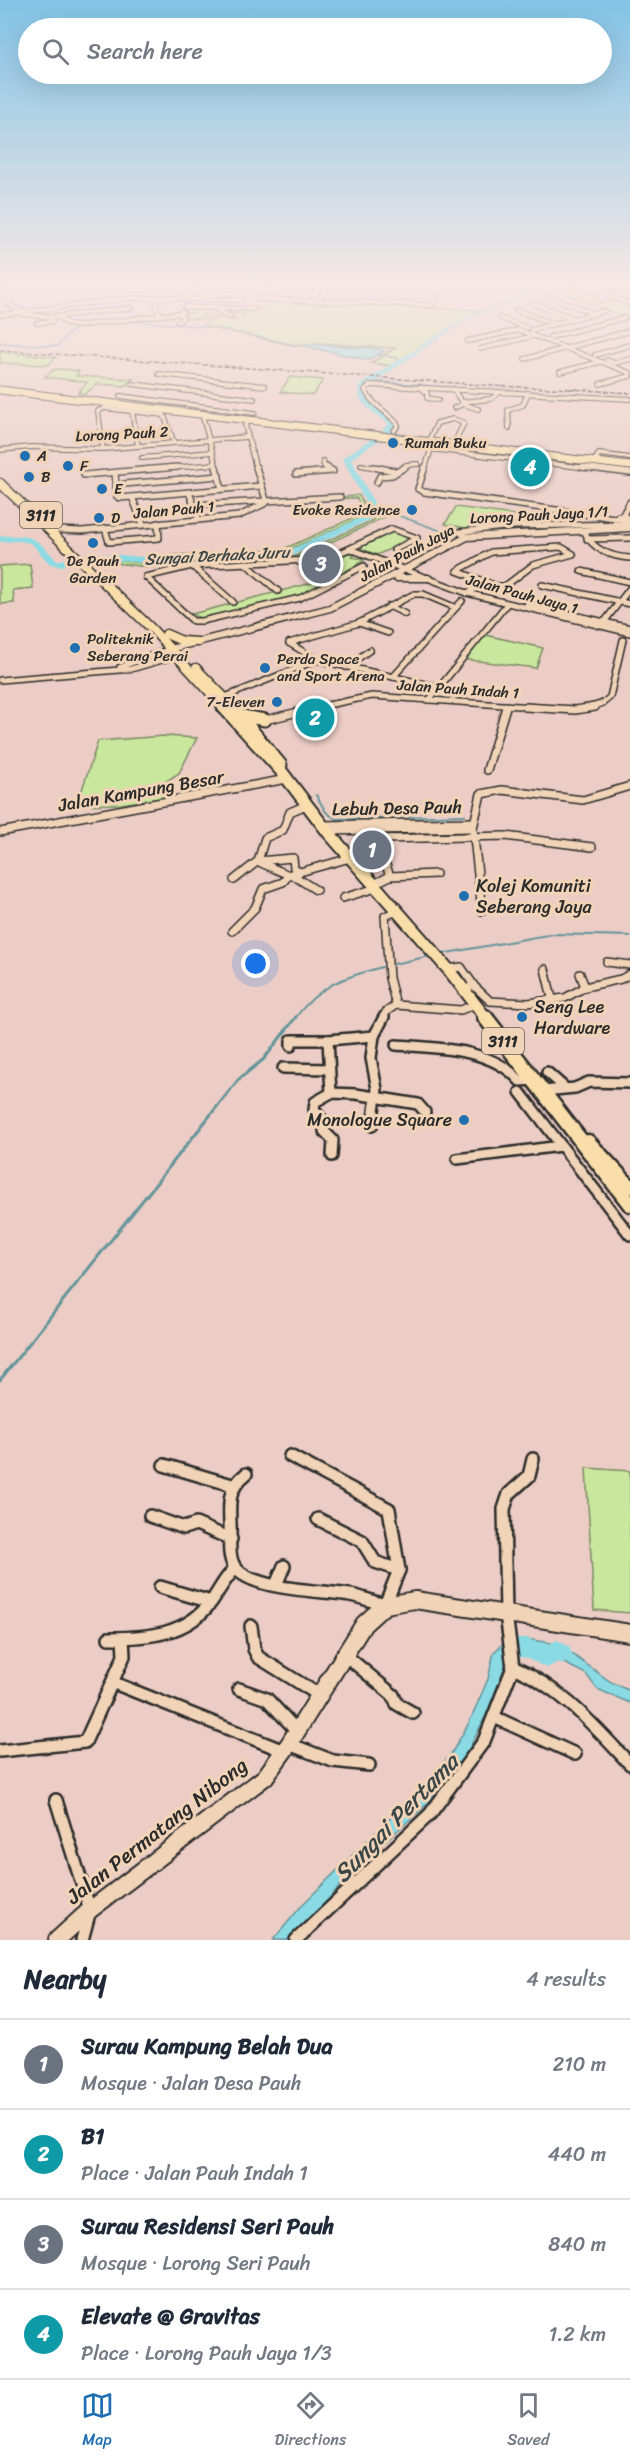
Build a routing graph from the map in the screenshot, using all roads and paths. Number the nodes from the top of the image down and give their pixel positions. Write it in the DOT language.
graph roads {
  1 [pos="159,374"];
  2 [pos="630,375"];
  3 [pos="226,382"];
  4 [pos="132,384"];
  5 [pos="600,384"];
  6 [pos="148,386"];
  7 [pos="265,386"];
  8 [pos="420,387"];
  9 [pos="0,388"];
  10 [pos="453,389"];
  11 [pos="176,390"];
  12 [pos="500,392"];
  13 [pos="528,393"];
  14 [pos="214,394"];
  15 [pos="68,396"];
  16 [pos="120,396"];
  17 [pos="254,399"];
  18 [pos="630,399"];
  19 [pos="438,400"];
  20 [pos="462,403"];
  21 [pos="161,404"];
  22 [pos="454,408"];
  23 [pos="478,410"];
  24 [pos="132,411"];
  25 [pos="444,414"];
  26 [pos="253,416"];
  27 [pos="203,418"];
  28 [pos="453,419"];
  29 [pos="509,428"];
  30 [pos="360,431"];
  31 [pos="394,431"];
  32 [pos="246,437"];
  33 [pos="424,439"];
  34 [pos="209,440"];
  35 [pos="455,441"];
  36 [pos="174,443"];
  37 [pos="138,446"];
  38 [pos="103,449"];
  39 [pos="0,450"];
  40 [pos="212,452"];
  41 [pos="483,452"];
  42 [pos="525,454"];
  43 [pos="598,456"];
  44 [pos="142,458"];
  45 [pos="630,458"];
  46 [pos="517,460"];
  47 [pos="322,461"];
  48 [pos="216,464"];
  49 [pos="418,464"];
  50 [pos="630,464"];
  51 [pos="361,465"];
  52 [pos="398,471"];
  53 [pos="115,473"];
  54 [pos="630,473"];
  55 [pos="296,474"];
  56 [pos="84,475"];
  57 [pos="219,476"];
  58 [pos="0,477"];
  59 [pos="406,477"];
  60 [pos="377,482"];
  61 [pos="0,483"];
  62 [pos="124,484"];
  63 [pos="261,486"];
  64 [pos="222,489"];
  65 [pos="189,492"];
  66 [pos="132,497"];
  67 [pos="340,497"];
  68 [pos="266,501"];
  69 [pos="630,502"];
  70 [pos="194,505"];
  71 [pos="616,519"];
  72 [pos="199,520"];
  73 [pos="627,522"];
  74 [pos="158,523"];
  75 [pos="143,524"];
  76 [pos="591,524"];
  77 [pos="105,528"];
  78 [pos="57,530"];
  79 [pos="581,530"];
  80 [pos="82,531"];
  81 [pos="630,538"];
  82 [pos="67,539"];
  83 [pos="350,549"];
  84 [pos="394,550"];
  85 [pos="79,554"];
  86 [pos="630,558"];
  87 [pos="298,560"];
  88 [pos="245,563"];
  89 [pos="89,564"];
  90 [pos="425,564"];
  91 [pos="192,566"];
  92 [pos="364,566"];
  93 [pos="408,570"];
  94 [pos="581,571"];
  95 [pos="396,578"];
  96 [pos="428,578"];
  97 [pos="333,582"];
  98 [pos="630,582"];
  99 [pos="487,583"];
  100 [pos="542,585"];
  101 [pos="630,588"];
  102 [pos="278,591"];
  103 [pos="467,593"];
  104 [pos="462,601"];
  105 [pos="233,602"];
  106 [pos="619,602"];
  107 [pos="506,604"];
  108 [pos="527,604"];
  109 [pos="630,604"];
  110 [pos="389,606"];
  111 [pos="454,607"];
  112 [pos="405,614"];
  113 [pos="359,623"];
  114 [pos="602,624"];
  115 [pos="630,628"];
  116 [pos="388,633"];
  117 [pos="630,633"];
  118 [pos="165,634"];
  119 [pos="623,640"];
  120 [pos="198,642"];
  121 [pos="370,650"];
  122 [pos="177,651"];
  123 [pos="146,658"];
  124 [pos="317,660"];
  125 [pos="153,664"];
  126 [pos="346,667"];
  127 [pos="107,671"];
  128 [pos="393,677"];
  129 [pos="0,680"];
  130 [pos="440,687"];
  131 [pos="225,697"];
  132 [pos="429,700"];
  133 [pos="506,705"];
  134 [pos="265,720"];
  135 [pos="247,724"];
  136 [pos="487,770"];
  137 [pos="285,776"];
  138 [pos="630,786"];
  139 [pos="306,805"];
  140 [pos="473,825"];
  141 [pos="324,828"];
  142 [pos="0,832"];
  143 [pos="473,837"];
  144 [pos="384,839"];
  145 [pos="592,848"];
  146 [pos="350,858"];
  147 [pos="260,861"];
  148 [pos="293,874"];
  149 [pos="436,874"];
  150 [pos="390,876"];
  151 [pos="234,880"];
  152 [pos="375,886"];
  153 [pos="316,890"];
  154 [pos="343,898"];
  155 [pos="397,911"];
  156 [pos="482,911"];
  157 [pos="232,931"];
  158 [pos="607,962"];
  159 [pos="630,966"];
  160 [pos="545,969"];
  161 [pos="580,974"];
  162 [pos="630,974"];
  163 [pos="468,987"];
  164 [pos="585,987"];
  165 [pos="552,998"];
  166 [pos="475,1004"];
  167 [pos="396,1005"];
  168 [pos="374,1036"];
  169 [pos="328,1040"];
  170 [pos="396,1045"];
  171 [pos="291,1046"];
  172 [pos="514,1065"];
  173 [pos="283,1068"];
  174 [pos="329,1069"];
  175 [pos="547,1072"];
  176 [pos="630,1083"];
  177 [pos="566,1089"];
  178 [pos="543,1090"];
  179 [pos="520,1092"];
  180 [pos="331,1093"];
  181 [pos="375,1098"];
  182 [pos="555,1106"];
  183 [pos="425,1112"];
  184 [pos="536,1112"];
  185 [pos="372,1126"];
  186 [pos="578,1133"];
  187 [pos="561,1146"];
  188 [pos="333,1156"];
  189 [pos="457,1159"];
  190 [pos="630,1187"];
  191 [pos="630,1204"];
  192 [pos="630,1235"];
  193 [pos="290,1456"];
  194 [pos="533,1459"];
  195 [pos="164,1466"];
  196 [pos="246,1474"];
  197 [pos="232,1485"];
  198 [pos="150,1516"];
  199 [pos="318,1519"];
  200 [pos="231,1539"];
  201 [pos="284,1566"];
  202 [pos="236,1568"];
  203 [pos="399,1570"];
  204 [pos="276,1585"];
  205 [pos="160,1587"];
  206 [pos="211,1602"];
  207 [pos="385,1605"];
  208 [pos="506,1614"];
  209 [pos="251,1626"];
  210 [pos="630,1633"];
  211 [pos="109,1638"];
  212 [pos="123,1638"];
  213 [pos="344,1654"];
  214 [pos="512,1663"];
  215 [pos="114,1683"];
  216 [pos="240,1689"];
  217 [pos="320,1695"];
  218 [pos="413,1713"];
  219 [pos="494,1717"];
  220 [pos="290,1742"];
  221 [pos="0,1751"];
  222 [pos="575,1754"];
  223 [pos="630,1764"];
  224 [pos="369,1765"];
  225 [pos="56,1800"];
  226 [pos="90,1910"];
  227 [pos="57,1940"];
  228 [pos="82,1940"];
  229 [pos="296,1940"];
  1 -- 3 [label="street"];
  1 -- 6 [label="street"];
  2 -- 5 [label="street"];
  3 -- 7 [label="street"];
  3 -- 14 [label="street"];
  4 -- 6 [label="street"];
  6 -- 11 [label="street"];
  8 -- 10 [label="street"];
  8 -- 19 [label="street"];
  8 -- 31 [label="street"];
  9 -- 15 [label="main road"];
  9 -- 15 [label="main road"];
  10 -- 12 [label="street"];
  10 -- 20 [label="street"];
  11 -- 14 [label="street"];
  11 -- 21 [label="street"];
  12 -- 13 [label="street"];
  12 -- 20 [label="street"];
  13 -- 18 [label="street"];
  13 -- 29 [label="street"];
  14 -- 17 [label="street"];
  15 -- 21 [label="main road"];
  15 -- 26 [label="main road"];
  16 -- 21 [label="street"];
  20 -- 22 [label="street"];
  20 -- 23 [label="street"];
  21 -- 26 [label="street"];
  21 -- 30 [label="main road"];
  24 -- 36 [label="street"];
  24 -- 37 [label="street"];
  24 -- 38 [label="street"];
  25 -- 28 [label="street"];
  26 -- 30 [label="main road"];
  26 -- 32 [label="street"];
  27 -- 34 [label="street"];
  28 -- 33 [label="street"];
  28 -- 35 [label="street"];
  30 -- 33 [label="main road"];
  32 -- 34 [label="street, Lorong Pauh 2"];
  32 -- 63 [label="street"];
  33 -- 35 [label="main road"];
  33 -- 41 [label="main road"];
  34 -- 36 [label="street, Lorong Pauh 2"];
  34 -- 40 [label="street"];
  35 -- 43 [label="main road"];
  36 -- 37 [label="street, Lorong Pauh 2"];
  37 -- 38 [label="street, Lorong Pauh 2"];
  38 -- 39 [label="street, Lorong Pauh 2"];
  40 -- 44 [label="street"];
  40 -- 48 [label="street"];
  41 -- 42 [label="main road"];
  41 -- 46 [label="street"];
  41 -- 71 [label="street"];
  42 -- 46 [label="street"];
  42 -- 50 [label="main road"];
  43 -- 45 [label="street"];
  43 -- 50 [label="main road"];
  46 -- 54 [label="street"];
  47 -- 55 [label="street"];
  48 -- 53 [label="street"];
  48 -- 57 [label="street"];
  49 -- 52 [label="street"];
  51 -- 52 [label="street"];
  52 -- 59 [label="street"];
  52 -- 60 [label="street"];
  53 -- 56 [label="street"];
  53 -- 66 [label="street"];
  57 -- 62 [label="street"];
  57 -- 64 [label="street"];
  58 -- 78 [label="main road, 3111"];
  61 -- 85 [label="main road, 3111"];
  63 -- 64 [label="street"];
  63 -- 68 [label="street"];
  64 -- 65 [label="street"];
  65 -- 66 [label="street"];
  65 -- 70 [label="street"];
  66 -- 75 [label="street"];
  67 -- 68 [label="street"];
  68 -- 70 [label="street"];
  68 -- 72 [label="street, Jalan Pauh 1"];
  69 -- 73 [label="street"];
  70 -- 72 [label="street"];
  71 -- 73 [label="street"];
  71 -- 76 [label="street"];
  72 -- 74 [label="street, Jalan Pauh 1"];
  73 -- 76 [label="street, Lorong Pauh Jaya 1/1"];
  73 -- 79 [label="street, Jalan Pauh Jaya"];
  74 -- 75 [label="street, Jalan Pauh 1"];
  74 -- 77 [label="street"];
  75 -- 77 [label="street, Jalan Pauh 1"];
  76 -- 79 [label="street, Lorong Pauh Jaya 1/1"];
  77 -- 80 [label="street, Jalan Pauh 1"];
  78 -- 80 [label="street, Jalan Pauh 1"];
  78 -- 82 [label="main road, 3111"];
  79 -- 81 [label="street"];
  79 -- 86 [label="street"];
  79 -- 90 [label="street, Jalan Pauh Jaya"];
  79 -- 93 [label="street, Jalan Pauh Jaya"];
  80 -- 82 [label="street, Jalan Pauh 1"];
  82 -- 85 [label="main road, 3111"];
  83 -- 84 [label="street"];
  83 -- 87 [label="street"];
  83 -- 93 [label="street, Jalan Pauh Jaya 1"];
  85 -- 89 [label="main road, 3111"];
  87 -- 88 [label="street"];
  87 -- 97 [label="street"];
  88 -- 91 [label="street"];
  88 -- 102 [label="street"];
  89 -- 118 [label="main road, 3111"];
  89 -- 122 [label="main road, 3111"];
  90 -- 93 [label="street, Jalan Pauh Jaya"];
  90 -- 96 [label="street"];
  91 -- 97 [label="street"];
  91 -- 105 [label="street"];
  92 -- 97 [label="street"];
  93 -- 95 [label="street, Jalan Pauh Jaya"];
  93 -- 96 [label="street, Jalan Pauh Jaya 1"];
  93 -- 120 [label="street, Jalan Pauh Jaya"];
  94 -- 98 [label="street"];
  95 -- 96 [label="street"];
  95 -- 122 [label="street, Jalan Pauh Jaya"];
  96 -- 103 [label="street, Jalan Pauh Jaya 1"];
  99 -- 99 [label="street"];
  99 -- 103 [label="street"];
  100 -- 106 [label="street"];
  101 -- 106 [label="street"];
  103 -- 107 [label="street, Jalan Pauh Jaya 1"];
  104 -- 111 [label="street"];
  106 -- 109 [label="street"];
  106 -- 114 [label="street"];
  107 -- 114 [label="street, Jalan Pauh Jaya 1"];
  107 -- 130 [label="street"];
  108 -- 114 [label="street"];
  110 -- 111 [label="street"];
  110 -- 112 [label="street"];
  110 -- 113 [label="street"];
  111 -- 128 [label="street"];
  113 -- 116 [label="street"];
  113 -- 124 [label="street"];
  114 -- 115 [label="street"];
  114 -- 117 [label="street, Jalan Pauh Jaya 1"];
  118 -- 120 [label="main road"];
  118 -- 122 [label="main road, 3111"];
  119 -- 133 [label="street, Jalan Pauh Indah 1"];
  120 -- 122 [label="street, Jalan Pauh Jaya"];
  121 -- 126 [label="street"];
  122 -- 123 [label="street"];
  122 -- 125 [label="street"];
  122 -- 131 [label="main road, 3111"];
  122 -- 135 [label="main road, 3111"];
  123 -- 125 [label="street"];
  123 -- 127 [label="street"];
  124 -- 126 [label="street"];
  124 -- 131 [label="street"];
  125 -- 127 [label="street"];
  126 -- 128 [label="street"];
  127 -- 129 [label="street"];
  128 -- 130 [label="street"];
  130 -- 132 [label="street"];
  131 -- 135 [label="main road, 3111"];
  132 -- 133 [label="street, Jalan Pauh Indah 1"];
  132 -- 134 [label="street, Jalan Pauh Indah 1"];
  133 -- 136 [label="street"];
  134 -- 135 [label="main road"];
  134 -- 135 [label="main road"];
  135 -- 137 [label="main road, 3111"];
  135 -- 137 [label="main road, 3111"];
  137 -- 139 [label="main road, 3111"];
  137 -- 142 [label="street, Jalan Kampung Besar"];
  138 -- 140 [label="street"];
  139 -- 141 [label="main road, 3111"];
  139 -- 147 [label="street"];
  140 -- 141 [label="street, Lebuh Desa Pauh"];
  140 -- 143 [label="street"];
  141 -- 146 [label="main road, 3111"];
  143 -- 144 [label="street"];
  143 -- 145 [label="street"];
  143 -- 156 [label="street"];
  146 -- 148 [label="street"];
  146 -- 150 [label="street"];
  146 -- 152 [label="main road, 3111"];
  147 -- 148 [label="street"];
  147 -- 148 [label="street"];
  147 -- 151 [label="street"];
  148 -- 153 [label="street"];
  148 -- 157 [label="street"];
  149 -- 150 [label="street"];
  150 -- 152 [label="street"];
  152 -- 154 [label="street"];
  152 -- 155 [label="main road, 3111"];
  155 -- 163 [label="main road, 3111"];
  155 -- 167 [label="street"];
  158 -- 159 [label="street"];
  160 -- 165 [label="street"];
  161 -- 164 [label="street"];
  162 -- 164 [label="street"];
  163 -- 165 [label="street"];
  163 -- 166 [label="main road, 3111"];
  164 -- 165 [label="street"];
  166 -- 167 [label="street"];
  166 -- 172 [label="main road, 3111"];
  167 -- 168 [label="street"];
  168 -- 169 [label="street"];
  168 -- 181 [label="street"];
  169 -- 171 [label="street"];
  169 -- 174 [label="street"];
  170 -- 172 [label="street"];
  172 -- 178 [label="main road, 3111"];
  173 -- 174 [label="street"];
  174 -- 180 [label="street"];
  175 -- 177 [label="street"];
  176 -- 177 [label="street"];
  177 -- 178 [label="street"];
  178 -- 182 [label="main road, 3111"];
  179 -- 184 [label="street"];
  180 -- 181 [label="street"];
  180 -- 188 [label="street"];
  181 -- 183 [label="street"];
  181 -- 185 [label="street"];
  182 -- 184 [label="street"];
  182 -- 186 [label="main road, 3111"];
  184 -- 187 [label="street"];
  186 -- 190 [label="main road, 3111"];
  186 -- 191 [label="main road, 3111"];
  187 -- 189 [label="street"];
  187 -- 192 [label="street"];
  193 -- 203 [label="street"];
  194 -- 208 [label="street"];
  195 -- 197 [label="street"];
  196 -- 197 [label="street"];
  197 -- 200 [label="street"];
  198 -- 200 [label="street"];
  199 -- 203 [label="street"];
  200 -- 202 [label="street"];
  201 -- 204 [label="street"];
  202 -- 204 [label="street"];
  202 -- 206 [label="street"];
  203 -- 207 [label="street"];
  204 -- 207 [label="street"];
  205 -- 206 [label="street"];
  206 -- 212 [label="street"];
  207 -- 208 [label="main road"];
  207 -- 213 [label="main road, Jalan Permatang Nibong"];
  208 -- 210 [label="main road"];
  208 -- 214 [label="street"];
  209 -- 217 [label="street"];
  211 -- 212 [label="street"];
  212 -- 215 [label="street"];
  213 -- 217 [label="main road, Jalan Permatang Nibong"];
  213 -- 218 [label="street"];
  214 -- 219 [label="street"];
  214 -- 223 [label="street"];
  215 -- 220 [label="street"];
  215 -- 221 [label="street"];
  216 -- 220 [label="street"];
  217 -- 220 [label="main road, Jalan Permatang Nibong"];
  219 -- 222 [label="street"];
  219 -- 229 [label="street"];
  220 -- 224 [label="street"];
  220 -- 226 [label="main road, Jalan Permatang Nibong"];
  225 -- 226 [label="street"];
  226 -- 227 [label="main road, Jalan Permatang Nibong"];
  226 -- 228 [label="street"];
}
